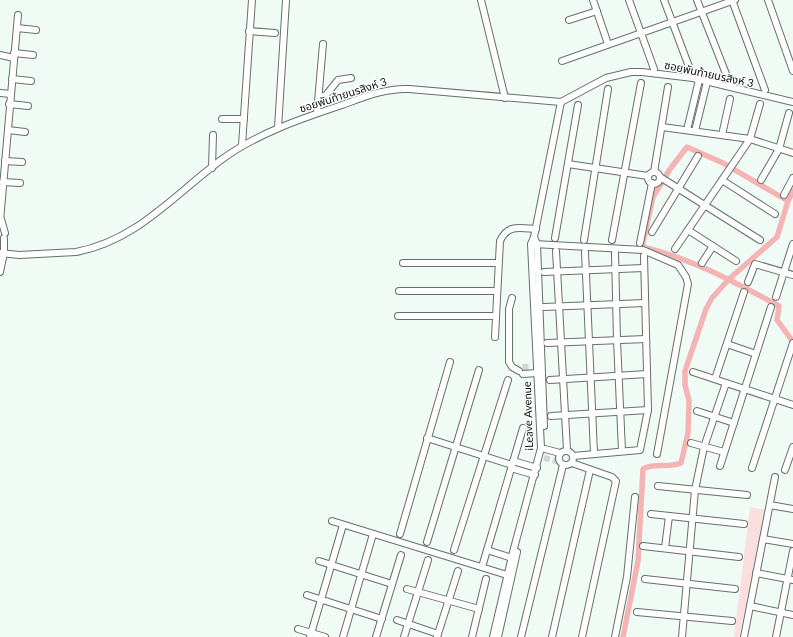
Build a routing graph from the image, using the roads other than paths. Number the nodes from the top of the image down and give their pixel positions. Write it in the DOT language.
graph roads {
  1 [pos="252,0"];
  2 [pos="286,0"];
  3 [pos="481,0"];
  4 [pos="593,0"];
  5 [pos="629,0"];
  6 [pos="664,0"];
  7 [pos="698,0"];
  8 [pos="733,0"];
  9 [pos="768,0"];
  10 [pos="597,11"];
  11 [pos="702,12"];
  12 [pos="18,15"];
  13 [pos="569,20"];
  14 [pos="672,23"];
  15 [pos="17,28"];
  16 [pos="36,30"];
  17 [pos="249,31"];
  18 [pos="275,33"];
  19 [pos="640,33"];
  20 [pos="323,44"];
  21 [pos="608,44"];
  22 [pos="0,55"];
  23 [pos="14,55"];
  24 [pos="33,55"];
  25 [pos="562,61"];
  26 [pos="654,69"];
  27 [pos="793,71"];
  28 [pos="690,72"];
  29 [pos="351,78"];
  30 [pos="12,79"];
  31 [pos="699,80"];
  32 [pos="31,81"];
  33 [pos="707,82"];
  34 [pos="641,83"];
  35 [pos="730,84"];
  36 [pos="668,87"];
  37 [pos="608,89"];
  38 [pos="765,90"];
  39 [pos="0,93"];
  40 [pos="11,94"];
  41 [pos="319,98"];
  42 [pos="505,98"];
  43 [pos="730,99"];
  44 [pos="561,102"];
  45 [pos="793,102"];
  46 [pos="9,104"];
  47 [pos="760,104"];
  48 [pos="578,105"];
  49 [pos="28,106"];
  50 [pos="317,113"];
  51 [pos="789,113"];
  52 [pos="222,119"];
  53 [pos="244,119"];
  54 [pos="662,127"];
  55 [pos="278,128"];
  56 [pos="687,130"];
  57 [pos="0,131"];
  58 [pos="8,131"];
  59 [pos="695,131"];
  60 [pos="25,132"];
  61 [pos="213,135"];
  62 [pos="722,135"];
  63 [pos="750,139"];
  64 [pos="242,146"];
  65 [pos="779,149"];
  66 [pos="793,154"];
  67 [pos="698,156"];
  68 [pos="5,160"];
  69 [pos="22,162"];
  70 [pos="568,164"];
  71 [pos="212,168"];
  72 [pos="596,168"];
  73 [pos="2,169"];
  74 [pos="654,172"];
  75 [pos="624,173"];
  76 [pos="648,176"];
  77 [pos="660,178"];
  78 [pos="793,178"];
  79 [pos="722,180"];
  80 [pos="760,180"];
  81 [pos="3,182"];
  82 [pos="20,183"];
  83 [pos="652,183"];
  84 [pos="679,189"];
  85 [pos="784,195"];
  86 [pos="1,203"];
  87 [pos="705,205"];
  88 [pos="775,214"];
  89 [pos="0,220"];
  90 [pos="536,229"];
  91 [pos="688,230"];
  92 [pos="652,232"];
  93 [pos="534,237"];
  94 [pos="555,238"];
  95 [pos="584,240"];
  96 [pos="612,240"];
  97 [pos="760,240"];
  98 [pos="640,243"];
  99 [pos="530,244"];
  100 [pos="537,244"];
  101 [pos="793,244"];
  102 [pos="712,246"];
  103 [pos="675,249"];
  104 [pos="556,251"];
  105 [pos="585,252"];
  106 [pos="2,253"];
  107 [pos="616,253"];
  108 [pos="644,256"];
  109 [pos="736,261"];
  110 [pos="403,263"];
  111 [pos="498,263"];
  112 [pos="702,263"];
  113 [pos="616,268"];
  114 [pos="644,268"];
  115 [pos="586,270"];
  116 [pos="0,272"];
  117 [pos="544,272"];
  118 [pos="556,272"];
  119 [pos="784,272"];
  120 [pos="793,275"];
  121 [pos="748,282"];
  122 [pos="399,291"];
  123 [pos="497,291"];
  124 [pos="744,292"];
  125 [pos="776,297"];
  126 [pos="512,298"];
  127 [pos="645,303"];
  128 [pos="616,304"];
  129 [pos="587,305"];
  130 [pos="544,307"];
  131 [pos="558,307"];
  132 [pos="771,307"];
  133 [pos="398,316"];
  134 [pos="496,316"];
  135 [pos="495,337"];
  136 [pos="646,339"];
  137 [pos="617,340"];
  138 [pos="589,341"];
  139 [pos="560,342"];
  140 [pos="793,342"];
  141 [pos="547,343"];
  142 [pos="727,344"];
  143 [pos="756,354"];
  144 [pos="450,362"];
  145 [pos="529,367"];
  146 [pos="479,370"];
  147 [pos="537,370"];
  148 [pos="693,372"];
  149 [pos="647,374"];
  150 [pos="618,376"];
  151 [pos="590,378"];
  152 [pos="715,379"];
  153 [pos="508,380"];
  154 [pos="550,380"];
  155 [pos="561,380"];
  156 [pos="726,383"];
  157 [pos="745,389"];
  158 [pos="775,399"];
  159 [pos="793,405"];
  160 [pos="648,410"];
  161 [pos="620,411"];
  162 [pos="697,411"];
  163 [pos="591,414"];
  164 [pos="564,415"];
  165 [pos="551,416"];
  166 [pos="714,417"];
  167 [pos="734,423"];
  168 [pos="523,428"];
  169 [pos="427,438"];
  170 [pos="691,443"];
  171 [pos="456,447"];
  172 [pos="704,447"];
  173 [pos="793,447"];
  174 [pos="545,449"];
  175 [pos="622,451"];
  176 [pos="563,452"];
  177 [pos="724,452"];
  178 [pos="594,453"];
  179 [pos="657,454"];
  180 [pos="484,456"];
  181 [pos="573,459"];
  182 [pos="512,465"];
  183 [pos="563,465"];
  184 [pos="720,466"];
  185 [pos="537,468"];
  186 [pos="752,468"];
  187 [pos="590,470"];
  188 [pos="785,470"];
  189 [pos="535,475"];
  190 [pos="775,477"];
  191 [pos="658,486"];
  192 [pos="695,490"];
  193 [pos="747,495"];
  194 [pos="635,497"];
  195 [pos="770,504"];
  196 [pos="793,509"];
  197 [pos="651,514"];
  198 [pos="669,516"];
  199 [pos="692,519"];
  200 [pos="332,521"];
  201 [pos="344,524"];
  202 [pos="744,524"];
  203 [pos="373,534"];
  204 [pos="400,534"];
  205 [pos="763,539"];
  206 [pos="427,542"];
  207 [pos="793,544"];
  208 [pos="643,546"];
  209 [pos="665,548"];
  210 [pos="454,550"];
  211 [pos="487,550"];
  212 [pos="690,551"];
  213 [pos="793,551"];
  214 [pos="401,555"];
  215 [pos="740,557"];
  216 [pos="512,558"];
  217 [pos="428,560"];
  218 [pos="319,561"];
  219 [pos="332,565"];
  220 [pos="482,567"];
  221 [pos="458,571"];
  222 [pos="756,573"];
  223 [pos="362,574"];
  224 [pos="507,575"];
  225 [pos="486,579"];
  226 [pos="645,579"];
  227 [pos="790,579"];
  228 [pos="392,584"];
  229 [pos="687,584"];
  230 [pos="407,589"];
  231 [pos="735,589"];
  232 [pos="418,592"];
  233 [pos="307,596"];
  234 [pos="321,600"];
  235 [pos="449,602"];
  236 [pos="750,606"];
  237 [pos="351,609"];
  238 [pos="479,609"];
  239 [pos="637,612"];
  240 [pos="781,612"];
  241 [pos="793,615"];
  242 [pos="683,616"];
  243 [pos="382,619"];
  244 [pos="397,620"];
  245 [pos="732,621"];
  246 [pos="408,624"];
  247 [pos="298,629"];
  248 [pos="311,635"];
  249 [pos="438,636"];
  250 [pos="325,637"];
  251 [pos="343,637"];
  252 [pos="376,637"];
  253 [pos="404,637"];
  254 [pos="472,637"];
  255 [pos="493,637"];
  256 [pos="498,637"];
  257 [pos="521,637"];
  258 [pos="552,637"];
  259 [pos="582,637"];
  260 [pos="615,637"];
  261 [pos="682,637"];
  262 [pos="744,637"];
  263 [pos="776,637"];
  1 -- 17 [label="street"];
  2 -- 55 [label="street"];
  3 -- 42 [label="street"];
  4 -- 10 [label="street"];
  5 -- 19 [label="street"];
  6 -- 14 [label="street"];
  7 -- 11 [label="street"];
  8 -- 11 [label="street"];
  8 -- 38 [label="street"];
  9 -- 27 [label="street"];
  10 -- 13 [label="street"];
  10 -- 21 [label="street"];
  11 -- 14 [label="street"];
  11 -- 35 [label="street"];
  12 -- 15 [label="street"];
  14 -- 19 [label="street"];
  14 -- 28 [label="street"];
  15 -- 16 [label="street"];
  15 -- 23 [label="street"];
  17 -- 18 [label="street"];
  17 -- 53 [label="street"];
  19 -- 21 [label="street"];
  19 -- 26 [label="street"];
  20 -- 41 [label="street"];
  21 -- 25 [label="street"];
  22 -- 23 [label="street"];
  23 -- 24 [label="street"];
  23 -- 30 [label="street"];
  29 -- 41 [label="street"];
  30 -- 32 [label="street"];
  30 -- 40 [label="street"];
  31 -- 33 [label="street, ซอยพันท้ายนรสิงห์ 3"];
  31 -- 44 [label="street, ซอยพันท้ายนรสิงห์ 3"];
  31 -- 56 [label="street"];
  33 -- 45 [label="street, ซอยพันท้ายนรสิงห์ 3"];
  33 -- 59 [label="street"];
  34 -- 75 [label="street"];
  36 -- 54 [label="street"];
  37 -- 72 [label="street"];
  39 -- 40 [label="street"];
  40 -- 46 [label="street"];
  41 -- 50 [label="street"];
  42 -- 44 [label="street, ซอยพันท้ายนรสิงห์ 3"];
  42 -- 50 [label="street, ซอยพันท้ายนรสิงห์ 3"];
  43 -- 62 [label="street"];
  44 -- 90 [label="street"];
  46 -- 49 [label="street"];
  46 -- 58 [label="street"];
  47 -- 63 [label="street"];
  48 -- 70 [label="street"];
  50 -- 55 [label="street, ซอยพันท้ายนรสิงห์ 3"];
  51 -- 65 [label="street"];
  52 -- 53 [label="street"];
  53 -- 64 [label="street"];
  54 -- 56 [label="street"];
  54 -- 74 [label="street"];
  55 -- 64 [label="street, ซอยพันท้ายนรสิงห์ 3"];
  56 -- 59 [label="street"];
  57 -- 58 [label="street"];
  58 -- 60 [label="street"];
  58 -- 68 [label="street"];
  59 -- 62 [label="street"];
  61 -- 71 [label="street"];
  62 -- 63 [label="street"];
  63 -- 65 [label="street"];
  63 -- 79 [label="street"];
  64 -- 71 [label="street, ซอยพันท้ายนรสิงห์ 3"];
  65 -- 66 [label="street"];
  65 -- 80 [label="street"];
  67 -- 84 [label="street"];
  68 -- 69 [label="street"];
  68 -- 73 [label="street"];
  70 -- 72 [label="street"];
  70 -- 94 [label="street"];
  71 -- 106 [label="street, ซอยพันท้ายนรสิงห์ 3"];
  72 -- 75 [label="street"];
  72 -- 95 [label="street"];
  73 -- 81 [label="street"];
  74 -- 76 [label="street"];
  74 -- 77 [label="street"];
  75 -- 76 [label="street"];
  75 -- 96 [label="street"];
  76 -- 83 [label="street"];
  77 -- 83 [label="street"];
  77 -- 84 [label="street"];
  78 -- 85 [label="street"];
  79 -- 87 [label="street"];
  79 -- 88 [label="street"];
  81 -- 82 [label="street"];
  81 -- 86 [label="street"];
  83 -- 98 [label="street"];
  84 -- 87 [label="street"];
  84 -- 92 [label="street"];
  86 -- 89 [label="street"];
  87 -- 91 [label="street"];
  87 -- 97 [label="street"];
  89 -- 106 [label="street"];
  90 -- 93 [label="street"];
  90 -- 111 [label="street"];
  91 -- 102 [label="street"];
  91 -- 103 [label="street"];
  93 -- 99 [label="street"];
  93 -- 100 [label="street, iLeave Avenue"];
  99 -- 100 [label="street"];
  99 -- 147 [label="street, iLeave Avenue"];
  100 -- 174 [label="street, iLeave Avenue"];
  100 -- 179 [label="street"];
  101 -- 119 [label="street"];
  102 -- 109 [label="street"];
  102 -- 112 [label="street"];
  104 -- 118 [label="street"];
  105 -- 115 [label="street"];
  106 -- 116 [label="street"];
  107 -- 113 [label="street"];
  108 -- 114 [label="street"];
  110 -- 111 [label="street"];
  111 -- 123 [label="street"];
  113 -- 114 [label="street"];
  113 -- 115 [label="street"];
  113 -- 128 [label="street"];
  114 -- 127 [label="street"];
  115 -- 118 [label="street"];
  115 -- 129 [label="street"];
  117 -- 118 [label="street"];
  118 -- 131 [label="street"];
  119 -- 120 [label="street"];
  119 -- 121 [label="street"];
  119 -- 125 [label="street"];
  122 -- 123 [label="street"];
  123 -- 134 [label="street"];
  124 -- 142 [label="street"];
  126 -- 147 [label="street"];
  127 -- 128 [label="street"];
  127 -- 136 [label="street"];
  128 -- 129 [label="street"];
  128 -- 137 [label="street"];
  129 -- 131 [label="street"];
  129 -- 138 [label="street"];
  130 -- 131 [label="street"];
  131 -- 139 [label="street"];
  132 -- 143 [label="street"];
  133 -- 134 [label="street"];
  134 -- 135 [label="street"];
  136 -- 137 [label="street"];
  136 -- 149 [label="street"];
  137 -- 138 [label="street"];
  137 -- 150 [label="street"];
  138 -- 139 [label="street"];
  138 -- 151 [label="street"];
  139 -- 141 [label="street"];
  139 -- 155 [label="street"];
  140 -- 158 [label="street"];
  142 -- 143 [label="street"];
  142 -- 152 [label="street"];
  143 -- 157 [label="street"];
  144 -- 169 [label="street"];
  145 -- 147 [label="street"];
  146 -- 171 [label="street"];
  147 -- 185 [label="street, iLeave Avenue"];
  148 -- 152 [label="street"];
  149 -- 150 [label="street"];
  149 -- 160 [label="street"];
  150 -- 151 [label="street"];
  150 -- 161 [label="street"];
  151 -- 155 [label="street"];
  151 -- 163 [label="street"];
  152 -- 156 [label="street"];
  153 -- 180 [label="street"];
  154 -- 155 [label="street"];
  155 -- 164 [label="street"];
  156 -- 157 [label="street"];
  156 -- 166 [label="street"];
  157 -- 158 [label="street"];
  157 -- 167 [label="street"];
  158 -- 159 [label="street"];
  158 -- 186 [label="street"];
  160 -- 161 [label="street"];
  160 -- 175 [label="street"];
  161 -- 163 [label="street"];
  161 -- 175 [label="street"];
  162 -- 166 [label="street"];
  163 -- 164 [label="street"];
  163 -- 178 [label="street"];
  164 -- 165 [label="street"];
  164 -- 176 [label="street"];
  166 -- 167 [label="street"];
  166 -- 172 [label="street"];
  167 -- 177 [label="street"];
  168 -- 182 [label="street"];
  169 -- 171 [label="street"];
  169 -- 204 [label="street"];
  170 -- 172 [label="street"];
  171 -- 180 [label="street"];
  171 -- 206 [label="street"];
  172 -- 177 [label="street"];
  172 -- 192 [label="street"];
  173 -- 188 [label="street"];
  174 -- 176 [label="street"];
  174 -- 256 [label="street, iLeave Avenue"];
  175 -- 178 [label="street"];
  176 -- 181 [label="street"];
  176 -- 183 [label="street"];
  177 -- 184 [label="street"];
  178 -- 181 [label="street"];
  180 -- 182 [label="street"];
  180 -- 210 [label="street"];
  181 -- 183 [label="street"];
  181 -- 187 [label="street"];
  182 -- 185 [label="street"];
  182 -- 189 [label="street"];
  182 -- 211 [label="street"];
  183 -- 257 [label="street"];
  185 -- 189 [label="street, iLeave Avenue"];
  187 -- 258 [label="street"];
  187 -- 259 [label="street"];
  189 -- 216 [label="street, iLeave Avenue"];
  190 -- 195 [label="street"];
  191 -- 192 [label="street"];
  192 -- 193 [label="street"];
  192 -- 199 [label="street"];
  194 -- 260 [label="street"];
  195 -- 196 [label="street"];
  195 -- 205 [label="street"];
  197 -- 198 [label="street"];
  198 -- 199 [label="street"];
  198 -- 209 [label="street"];
  199 -- 202 [label="street"];
  199 -- 212 [label="street"];
  200 -- 201 [label="street"];
  201 -- 203 [label="street"];
  201 -- 219 [label="street"];
  203 -- 220 [label="street"];
  203 -- 223 [label="street"];
  205 -- 207 [label="street"];
  205 -- 222 [label="street"];
  208 -- 209 [label="street"];
  209 -- 212 [label="street"];
  211 -- 216 [label="street"];
  211 -- 220 [label="street"];
  212 -- 215 [label="street"];
  212 -- 229 [label="street"];
  213 -- 227 [label="street"];
  214 -- 228 [label="street"];
  216 -- 224 [label="street, iLeave Avenue"];
  217 -- 232 [label="street"];
  218 -- 219 [label="street"];
  219 -- 223 [label="street"];
  219 -- 234 [label="street"];
  220 -- 224 [label="street"];
  221 -- 235 [label="street"];
  222 -- 227 [label="street"];
  222 -- 236 [label="street"];
  223 -- 228 [label="street"];
  223 -- 237 [label="street"];
  224 -- 255 [label="street, iLeave Avenue"];
  225 -- 238 [label="street"];
  226 -- 229 [label="street"];
  227 -- 240 [label="street"];
  228 -- 243 [label="street"];
  229 -- 231 [label="street"];
  229 -- 242 [label="street"];
  230 -- 232 [label="street"];
  232 -- 235 [label="street"];
  232 -- 246 [label="street"];
  233 -- 234 [label="street"];
  234 -- 237 [label="street"];
  234 -- 248 [label="street"];
  235 -- 238 [label="street"];
  235 -- 249 [label="street"];
  236 -- 240 [label="street"];
  236 -- 262 [label="street"];
  237 -- 243 [label="street"];
  237 -- 251 [label="street"];
  238 -- 254 [label="street"];
  239 -- 242 [label="street"];
  240 -- 241 [label="street"];
  240 -- 263 [label="street"];
  242 -- 245 [label="street"];
  242 -- 261 [label="street"];
  243 -- 252 [label="street"];
  244 -- 246 [label="street"];
  246 -- 249 [label="street"];
  246 -- 253 [label="street"];
  247 -- 248 [label="street"];
  248 -- 250 [label="street"];
}
